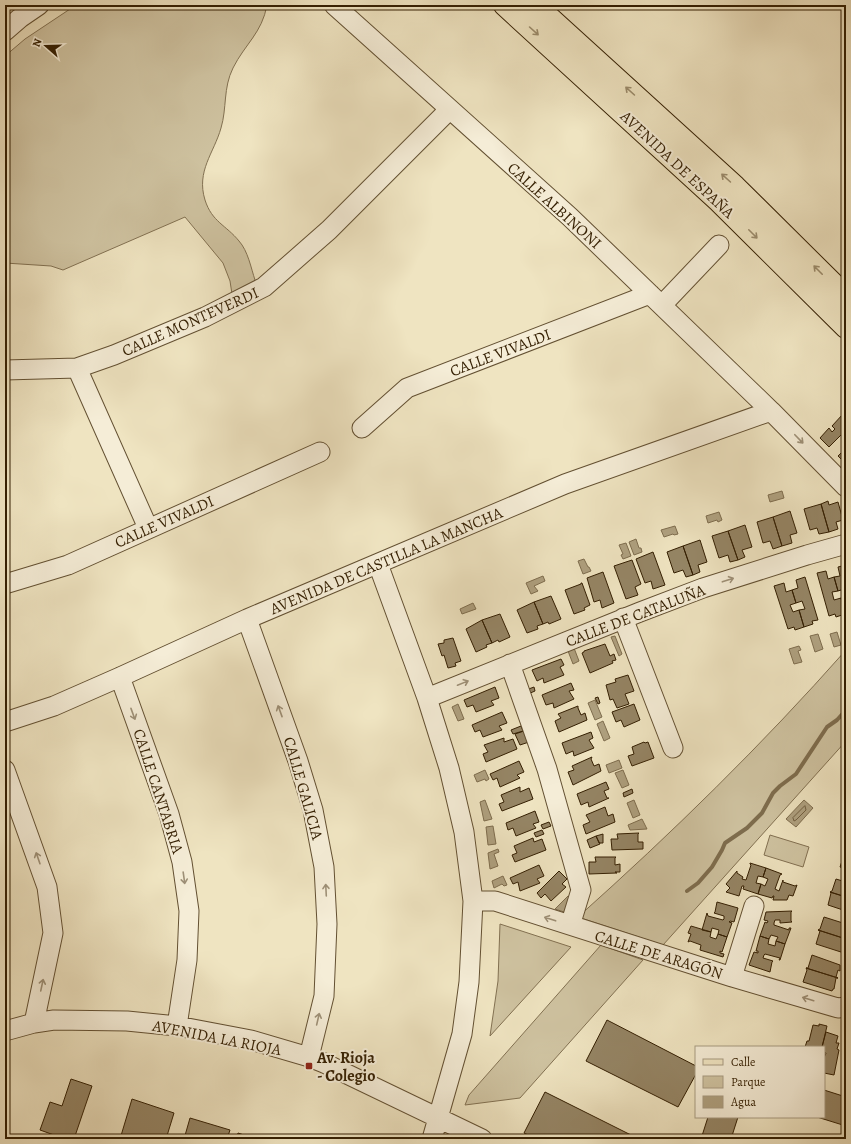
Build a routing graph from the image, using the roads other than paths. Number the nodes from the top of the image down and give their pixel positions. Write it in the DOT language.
graph roads {
  1 [pos="39,5"];
  2 [pos="334,5"];
  3 [pos="505,5"];
  4 [pos="535,5"];
  5 [pos="5,31"];
  6 [pos="450,110"];
  7 [pos="719,245"];
  8 [pos="846,297"];
  9 [pos="656,300"];
  10 [pos="846,327"];
  11 [pos="77,368"];
  12 [pos="5,370"];
  13 [pos="771,411"];
  14 [pos="362,428"];
  15 [pos="320,452"];
  16 [pos="846,487"];
  17 [pos="148,528"];
  18 [pos="846,544"];
  19 [pos="378,564"];
  20 [pos="5,584"];
  21 [pos="623,618"];
  22 [pos="247,619"];
  23 [pos="510,664"];
  24 [pos="120,677"];
  25 [pos="427,698"];
  26 [pos="5,722"];
  27 [pos="673,748"];
  28 [pos="5,770"];
  29 [pos="473,901"];
  30 [pos="754,906"];
  31 [pos="573,916"];
  32 [pos="732,977"];
  33 [pos="846,1007"];
  34 [pos="34,1023"];
  35 [pos="177,1026"];
  36 [pos="5,1031"];
  37 [pos="310,1057"];
  38 [pos="439,1118"];
  39 [pos="432,1139"];
  40 [pos="482,1139"];
  1 -- 5 [label="street"];
  2 -- 6 [label="street, CALLE ALBINONI"];
  3 -- 10 [label="main road, AVENIDA DE ESPAÑA, one-way"];
  8 -- 4 [label="main road, AVENIDA DE ESPAÑA, one-way"];
  6 -- 9 [label="street, CALLE ALBINONI"];
  6 -- 11 [label="street, CALLE MONTEVERDI"];
  7 -- 9 [label="street"];
  9 -- 13 [label="street, CALLE ALBINONI"];
  9 -- 14 [label="street, CALLE VIVALDI"];
  11 -- 12 [label="street, CALLE MONTEVERDI"];
  11 -- 17 [label="street"];
  13 -- 16 [label="street, one-way"];
  13 -- 19 [label="street, AVENIDA DE CASTILLA LA MANCHA"];
  15 -- 17 [label="street, CALLE VIVALDI"];
  17 -- 20 [label="street, CALLE VIVALDI"];
  21 -- 18 [label="street, CALLE DE CATALUÑA, one-way"];
  19 -- 22 [label="street, AVENIDA DE CASTILLA LA MANCHA"];
  19 -- 25 [label="street"];
  21 -- 23 [label="street, CALLE DE CATALUÑA"];
  21 -- 27 [label="street"];
  22 -- 24 [label="street, AVENIDA DE CASTILLA LA MANCHA"];
  37 -- 22 [label="street, CALLE GALICIA, one-way"];
  25 -- 23 [label="street, CALLE DE CATALUÑA, one-way"];
  23 -- 31 [label="street"];
  24 -- 26 [label="street, AVENIDA DE CASTILLA LA MANCHA"];
  24 -- 35 [label="street, CALLE CANTABRIA, one-way"];
  25 -- 29 [label="street"];
  34 -- 28 [label="street, one-way"];
  32 -- 29 [label="street, CALLE DE ARAGÓN, one-way"];
  29 -- 38 [label="street"];
  30 -- 32 [label="street"];
  33 -- 32 [label="street, CALLE DE ARAGÓN, one-way"];
  34 -- 35 [label="street, AVENIDA LA RIOJA"];
  34 -- 36 [label="street, AVENIDA LA RIOJA"];
  35 -- 37 [label="street, AVENIDA LA RIOJA"];
  37 -- 38 [label="street, AVENIDA LA RIOJA"];
  38 -- 39 [label="street"];
  38 -- 40 [label="street, AVENIDA LA RIOJA"];
}
